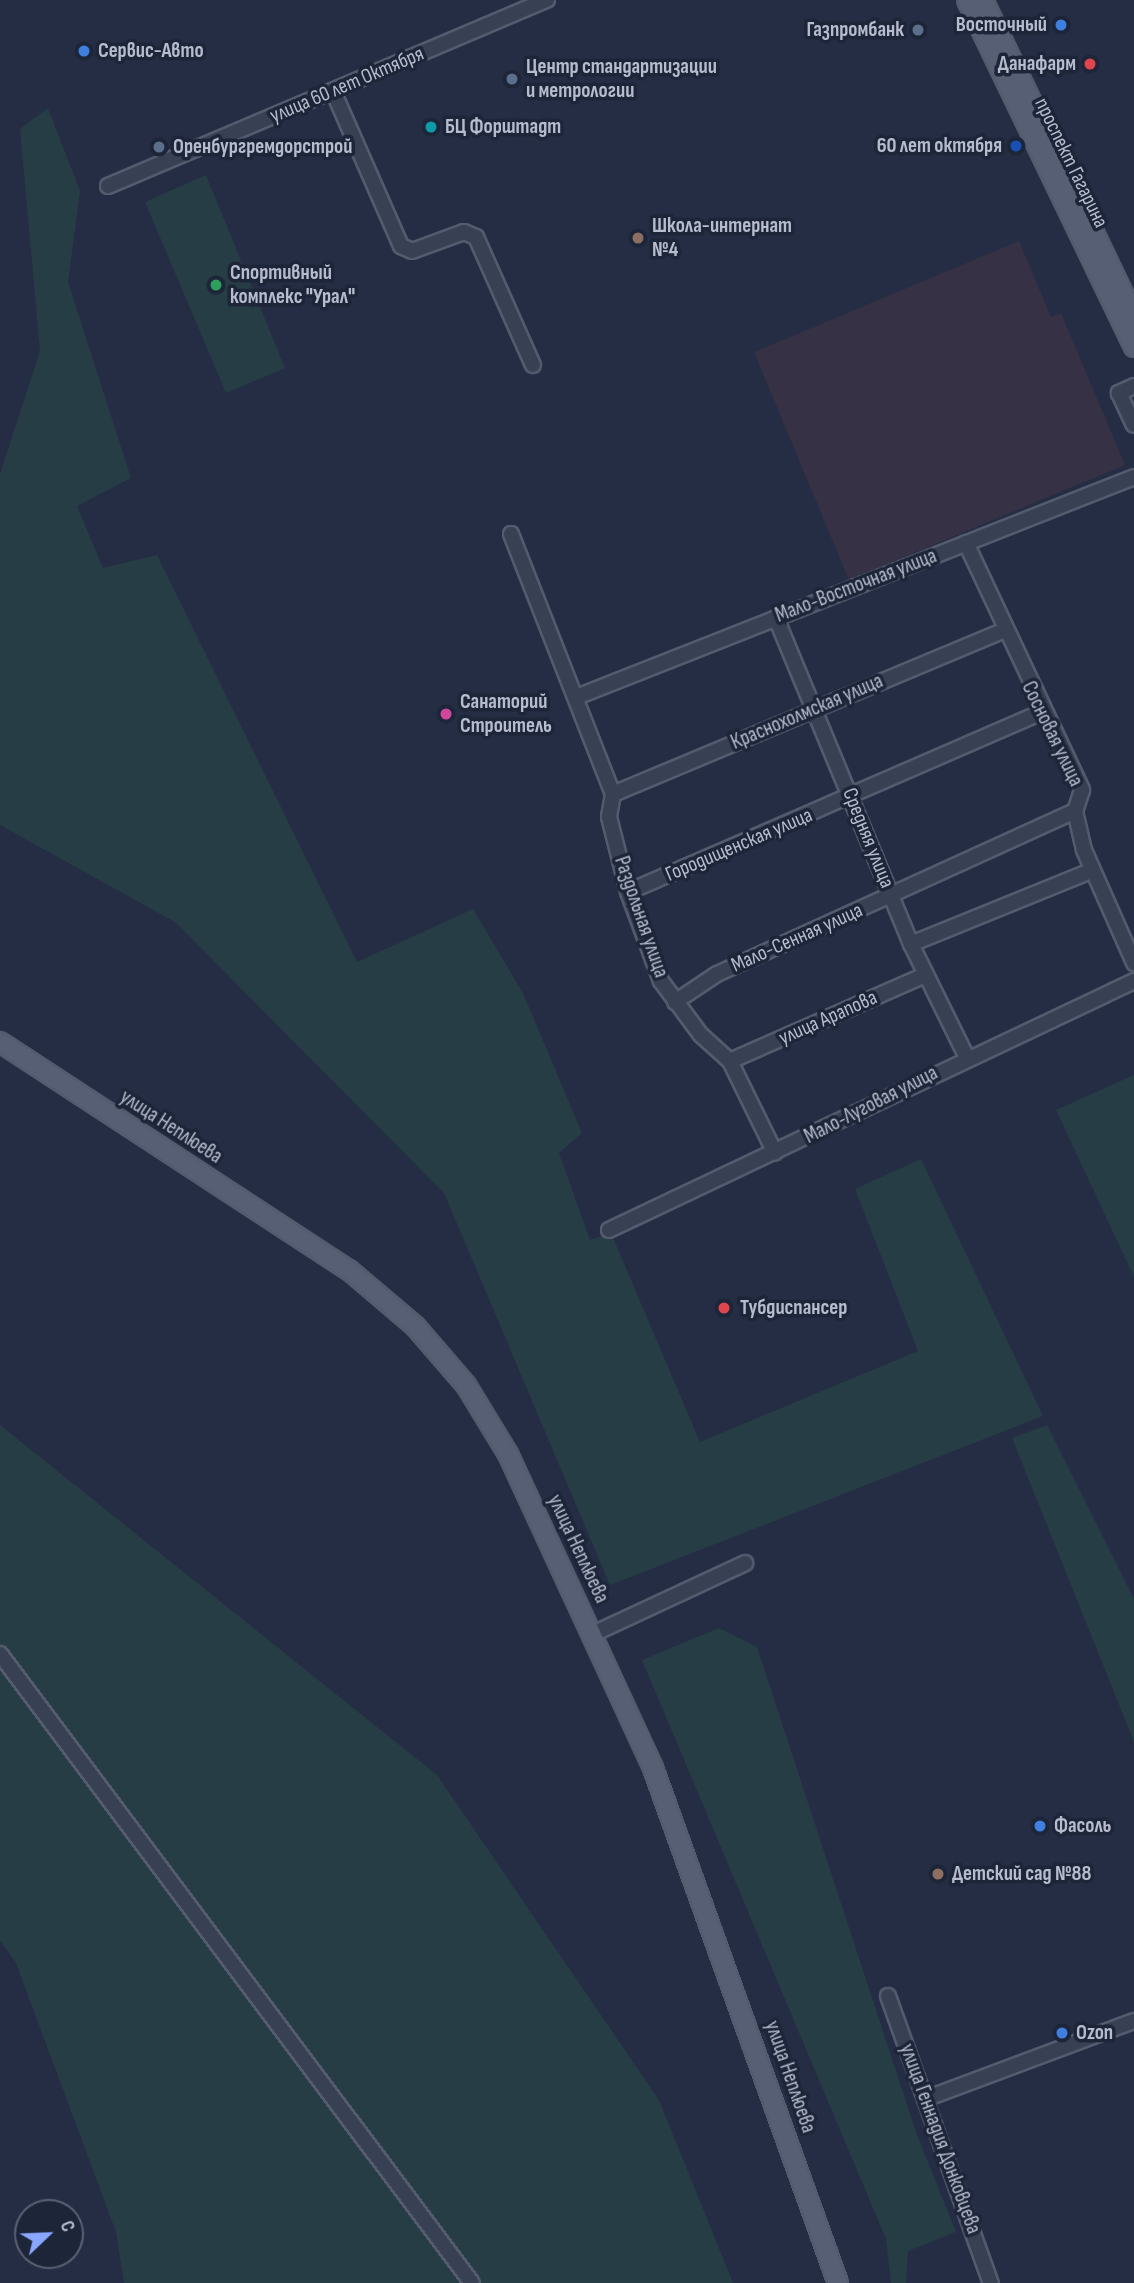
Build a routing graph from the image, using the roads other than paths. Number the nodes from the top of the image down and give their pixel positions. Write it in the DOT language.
graph roads {
  1 [pos="547,0"];
  2 [pos="967,0"];
  3 [pos="983,0"];
  4 [pos="333,91"];
  5 [pos="108,186"];
  6 [pos="1134,317"];
  7 [pos="1134,346"];
  8 [pos="533,365"];
  9 [pos="1134,386"];
  10 [pos="1134,425"];
  11 [pos="1134,477"];
  12 [pos="511,534"];
  13 [pos="966,543"];
  14 [pos="776,618"];
  15 [pos="1002,631"];
  16 [pos="579,696"];
  17 [pos="815,709"];
  18 [pos="1042,712"];
  19 [pos="613,794"];
  20 [pos="851,798"];
  21 [pos="1075,811"];
  22 [pos="1093,870"];
  23 [pos="628,892"];
  24 [pos="891,896"];
  25 [pos="911,944"];
  26 [pos="1134,963"];
  27 [pos="925,975"];
  28 [pos="1134,981"];
  29 [pos="676,1002"];
  30 [pos="0,1042"];
  31 [pos="966,1056"];
  32 [pos="730,1061"];
  33 [pos="775,1153"];
  34 [pos="609,1230"];
  35 [pos="745,1563"];
  36 [pos="593,1634"];
  37 [pos="0,1654"];
  38 [pos="888,1996"];
  39 [pos="1134,2021"];
  40 [pos="926,2099"];
  41 [pos="472,2283"];
  42 [pos="838,2283"];
  43 [pos="991,2283"];
  1 -- 4 [label="street, улица 60 лет Октября"];
  2 -- 7 [label="main road, проспект Гагарина"];
  3 -- 6 [label="main road, проспект Гагарина"];
  4 -- 5 [label="street, улица 60 лет Октября"];
  4 -- 8 [label="street"];
  9 -- 10 [label="street"];
  11 -- 13 [label="street, Мало-Восточная улица"];
  12 -- 16 [label="street, Раздольная улица"];
  13 -- 14 [label="street, Мало-Восточная улица"];
  13 -- 15 [label="street, Сосновая улица"];
  14 -- 16 [label="street, Мало-Восточная улица"];
  14 -- 17 [label="street, Средняя улица"];
  15 -- 17 [label="street, Краснохолмская улица"];
  15 -- 18 [label="street, Сосновая улица"];
  16 -- 19 [label="street, Раздольная улица"];
  17 -- 19 [label="street, Краснохолмская улица"];
  17 -- 20 [label="street, Средняя улица"];
  18 -- 20 [label="street, Городищенская улица"];
  18 -- 21 [label="street, Сосновая улица"];
  19 -- 23 [label="street, Раздольная улица"];
  20 -- 23 [label="street, Городищенская улица"];
  20 -- 24 [label="street, Средняя улица"];
  21 -- 22 [label="street, Сосновая улица"];
  21 -- 24 [label="street, Мало-Сенная улица"];
  22 -- 25 [label="street"];
  22 -- 26 [label="street, Сосновая улица"];
  23 -- 29 [label="street, Раздольная улица"];
  24 -- 25 [label="street, Средняя улица"];
  24 -- 29 [label="street, Мало-Сенная улица"];
  25 -- 27 [label="street, Средняя улица"];
  27 -- 31 [label="street, Средняя улица"];
  27 -- 32 [label="street, улица Арапова"];
  28 -- 31 [label="street, Мало-Луговая улица"];
  29 -- 32 [label="street, Раздольная улица"];
  30 -- 36 [label="main road, улица Неплюева"];
  31 -- 33 [label="street, Мало-Луговая улица"];
  32 -- 33 [label="street, Раздольная улица"];
  33 -- 34 [label="street, Мало-Луговая улица"];
  35 -- 36 [label="street"];
  36 -- 42 [label="main road, улица Неплюева"];
  37 -- 41 [label="street"];
  38 -- 40 [label="street, улица Геннадия Донковцева"];
  39 -- 40 [label="street"];
  40 -- 43 [label="street, улица Геннадия Донковцева"];
}
